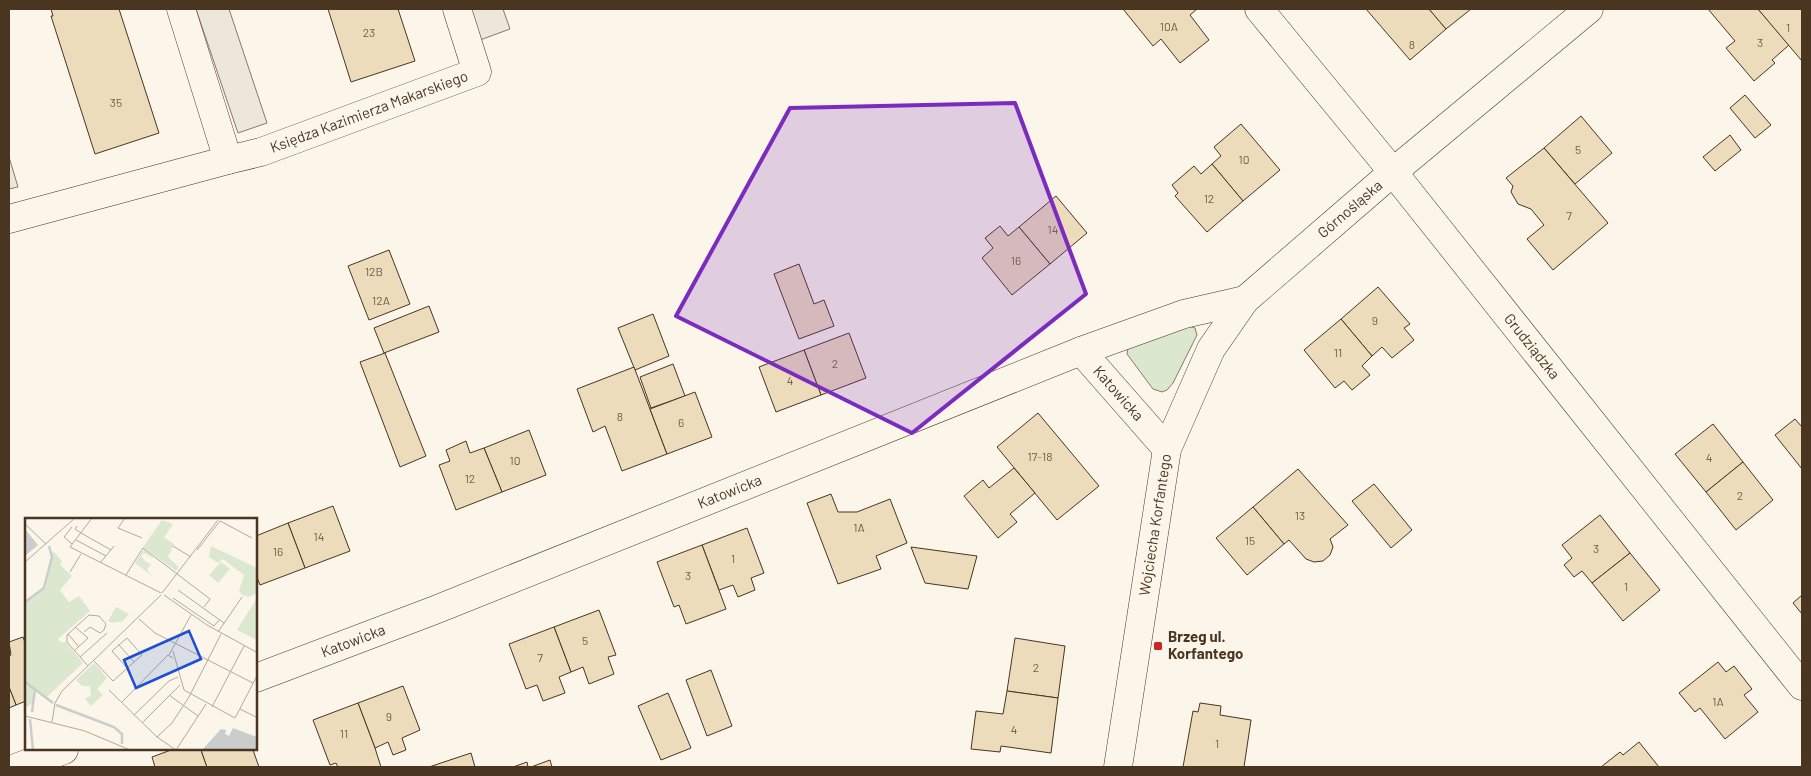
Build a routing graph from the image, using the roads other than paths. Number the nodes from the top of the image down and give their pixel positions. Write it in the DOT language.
graph roads {
  1 [pos="182,9"];
  2 [pos="457,9"];
  3 [pos="1259,9"];
  4 [pos="1589,9"];
  5 [pos="228,160"];
  6 [pos="1393,172"];
  7 [pos="9,219"];
  8 [pos="1245,300"];
  9 [pos="1080,351"];
  10 [pos="1167,449"];
  11 [pos="258,677"];
  12 [pos="1802,686"];
  13 [pos="61,751"];
  14 [pos="18,767"];
  15 [pos="1118,767"];
  1 -- 5 [label="street"];
  2 -- 5 [label="street, Księdza Kazimierza Makarskiego"];
  3 -- 6 [label="street, Grudziądzka"];
  4 -- 6 [label="street, Górnośląska"];
  5 -- 7 [label="street, Księdza Kazimierza Makarskiego"];
  6 -- 8 [label="street, Górnośląska"];
  6 -- 12 [label="street, Grudziądzka"];
  8 -- 9 [label="street, Górnośląska"];
  8 -- 10 [label="street, Wojciecha Korfantego"];
  9 -- 10 [label="street, Katowicka"];
  9 -- 11 [label="street, Katowicka"];
  10 -- 15 [label="street, Wojciecha Korfantego"];
  13 -- 14 [label="street"];
}
